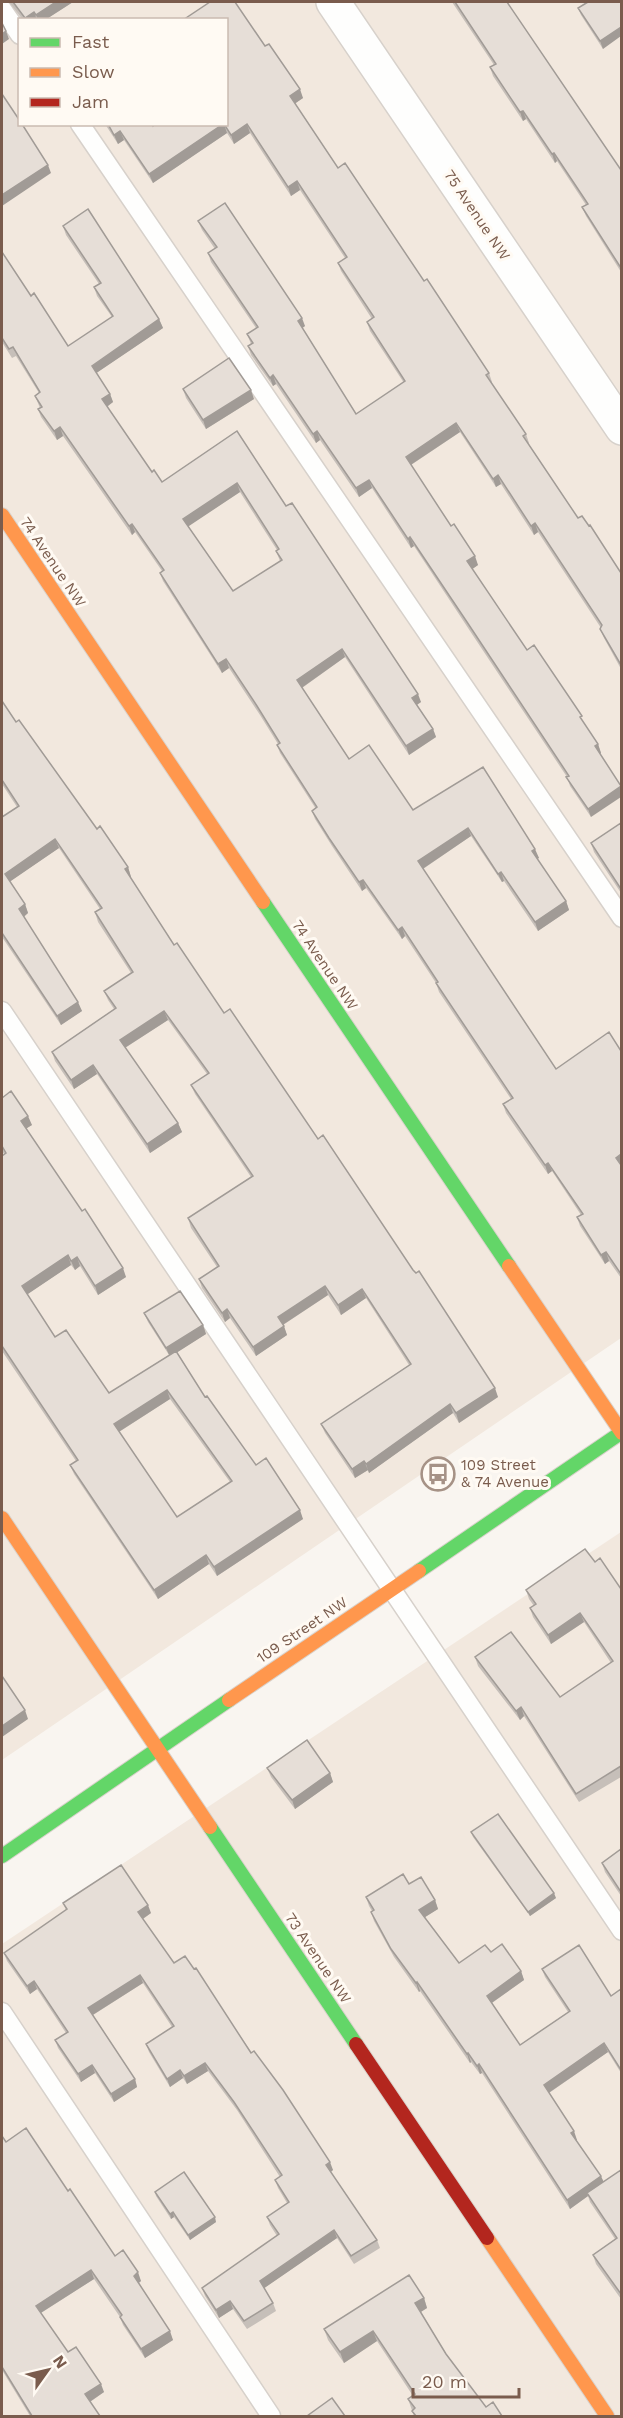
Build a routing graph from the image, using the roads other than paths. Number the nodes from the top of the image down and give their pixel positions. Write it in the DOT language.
graph roads {
  1 [pos="333,2"];
  2 [pos="2,9"];
  3 [pos="18,32"];
  4 [pos="81,126"];
  5 [pos="621,428"];
  6 [pos="2,515"];
  7 [pos="621,918"];
  8 [pos="2,1011"];
  9 [pos="621,1432"];
  10 [pos="2,1518"];
  11 [pos="392,1589"];
  12 [pos="158,1749"];
  13 [pos="2,1856"];
  14 [pos="621,1931"];
  15 [pos="2,2012"];
  16 [pos="271,2416"];
  17 [pos="607,2416"];
  1 -- 5 [label="street, 75 Avenue NW"];
  2 -- 3 [label="lane"];
  4 -- 7 [label="lane"];
  6 -- 9 [label="street, 74 Avenue NW"];
  8 -- 11 [label="lane"];
  9 -- 11 [label="street, 109 Street NW"];
  10 -- 12 [label="street, 73 Avenue NW"];
  11 -- 12 [label="street, 109 Street NW"];
  11 -- 14 [label="lane"];
  12 -- 13 [label="street, 109 Street NW"];
  12 -- 17 [label="street, 73 Avenue NW"];
  15 -- 16 [label="lane"];
}
